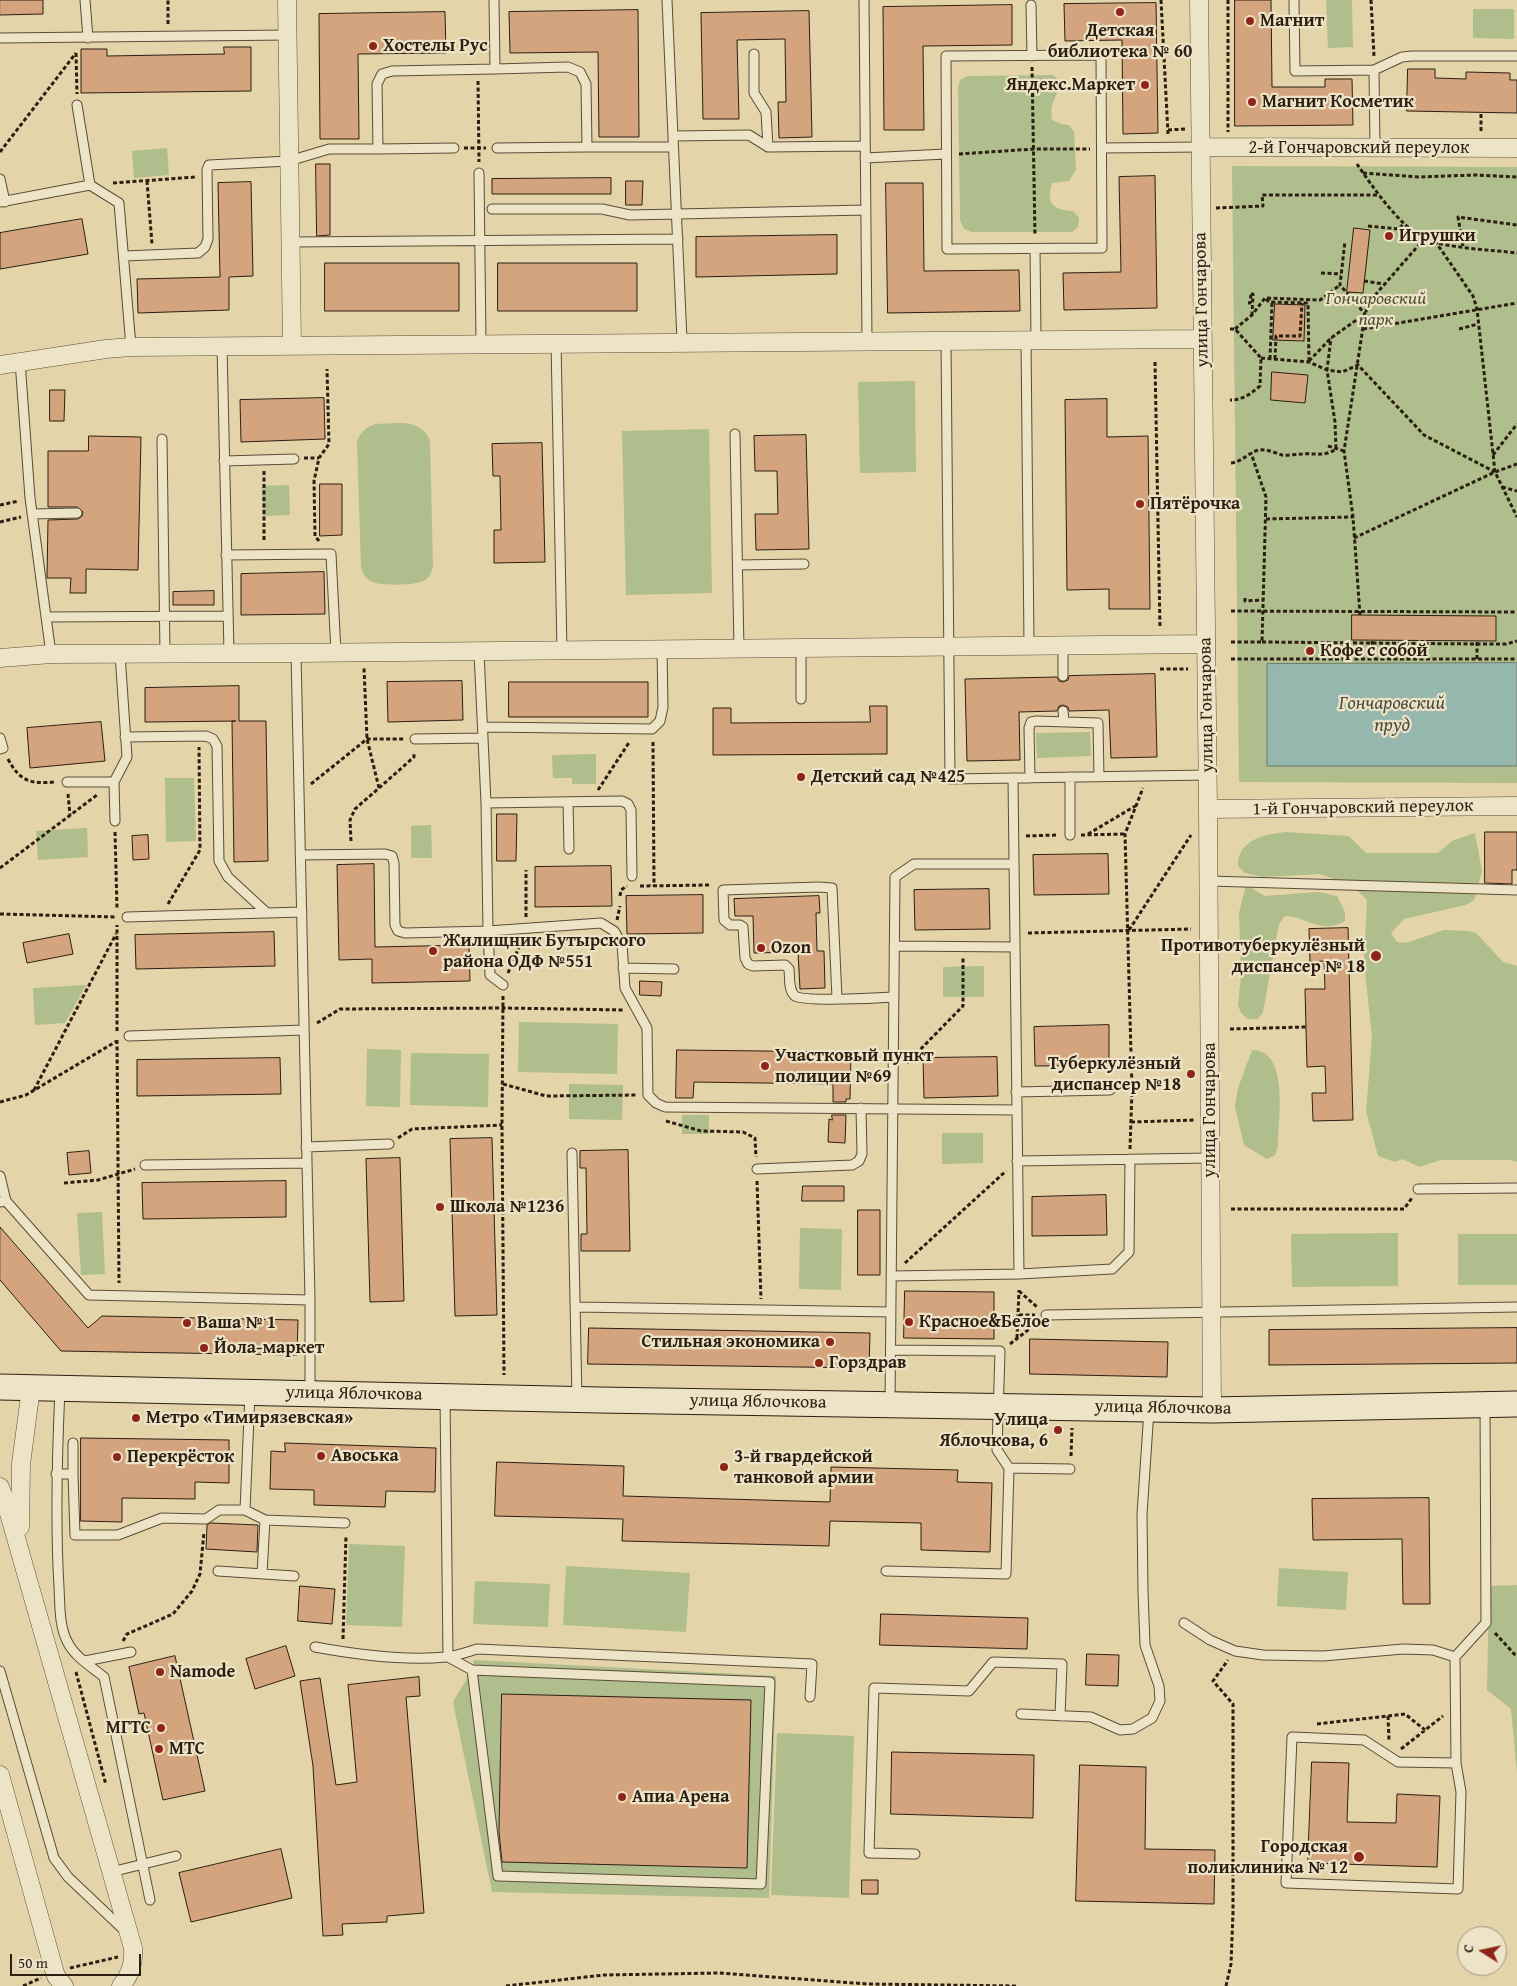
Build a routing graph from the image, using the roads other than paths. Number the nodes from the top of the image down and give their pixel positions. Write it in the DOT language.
graph roads {
  1 [pos="85,0"];
  2 [pos="287,0"];
  3 [pos="494,0"];
  4 [pos="667,0"];
  5 [pos="864,0"];
  6 [pos="1199,0"];
  7 [pos="1294,0"];
  8 [pos="1031,5"];
  9 [pos="288,35"];
  10 [pos="0,38"];
  11 [pos="88,38"];
  12 [pos="754,54"];
  13 [pos="1032,56"];
  14 [pos="1517,56"];
  15 [pos="495,69"];
  16 [pos="1374,70"];
  17 [pos="77,105"];
  18 [pos="673,136"];
  19 [pos="865,146"];
  20 [pos="674,147"];
  21 [pos="768,147"];
  22 [pos="1200,147"];
  23 [pos="454,148"];
  24 [pos="497,148"];
  25 [pos="587,148"];
  26 [pos="1102,148"];
  27 [pos="1375,148"];
  28 [pos="1517,148"];
  29 [pos="378,149"];
  30 [pos="946,154"];
  31 [pos="865,158"];
  32 [pos="289,161"];
  33 [pos="479,173"];
  34 [pos="0,179"];
  35 [pos="90,185"];
  36 [pos="2,202"];
  37 [pos="492,209"];
  38 [pos="866,210"];
  39 [pos="676,214"];
  40 [pos="678,239"];
  41 [pos="480,241"];
  42 [pos="291,242"];
  43 [pos="1035,249"];
  44 [pos="124,256"];
  45 [pos="1031,339"];
  46 [pos="1202,339"];
  47 [pos="682,340"];
  48 [pos="946,340"];
  49 [pos="867,341"];
  50 [pos="556,342"];
  51 [pos="481,343"];
  52 [pos="292,345"];
  53 [pos="222,346"];
  54 [pos="131,347"];
  55 [pos="20,361"];
  56 [pos="0,365"];
  57 [pos="735,434"];
  58 [pos="162,439"];
  59 [pos="294,459"];
  60 [pos="224,461"];
  61 [pos="77,513"];
  62 [pos="32,514"];
  63 [pos="226,555"];
  64 [pos="804,564"];
  65 [pos="738,565"];
  66 [pos="164,616"];
  67 [pos="228,616"];
  68 [pos="46,617"];
  69 [pos="1206,644"];
  70 [pos="1030,646"];
  71 [pos="1063,646"];
  72 [pos="948,648"];
  73 [pos="801,649"];
  74 [pos="662,650"];
  75 [pos="739,650"];
  76 [pos="562,651"];
  77 [pos="480,652"];
  78 [pos="296,653"];
  79 [pos="336,653"];
  80 [pos="51,654"];
  81 [pos="120,654"];
  82 [pos="165,654"];
  83 [pos="229,654"];
  84 [pos="0,658"];
  85 [pos="1063,676"];
  86 [pos="802,698"];
  87 [pos="1064,711"];
  88 [pos="1064,721"];
  89 [pos="482,727"];
  90 [pos="125,737"];
  91 [pos="0,738"];
  92 [pos="483,738"];
  93 [pos="415,739"];
  94 [pos="1,749"];
  95 [pos="1208,775"];
  96 [pos="1070,777"];
  97 [pos="1099,777"];
  98 [pos="1012,778"];
  99 [pos="1030,778"];
  100 [pos="67,782"];
  101 [pos="114,782"];
  102 [pos="568,802"];
  103 [pos="486,803"];
  104 [pos="1517,806"];
  105 [pos="1208,809"];
  106 [pos="115,820"];
  107 [pos="1070,835"];
  108 [pos="569,849"];
  109 [pos="300,855"];
  110 [pos="1014,864"];
  111 [pos="632,876"];
  112 [pos="1209,881"];
  113 [pos="1517,890"];
  114 [pos="302,912"];
  115 [pos="267,914"];
  116 [pos="122,917"];
  117 [pos="488,931"];
  118 [pos="894,946"];
  119 [pos="1015,947"];
  120 [pos="623,968"];
  121 [pos="674,969"];
  122 [pos="504,985"];
  123 [pos="894,997"];
  124 [pos="837,998"];
  125 [pos="304,1030"];
  126 [pos="129,1036"];
  127 [pos="1110,1090"];
  128 [pos="1016,1092"];
  129 [pos="861,1108"];
  130 [pos="892,1108"];
  131 [pos="1017,1110"];
  132 [pos="389,1144"];
  133 [pos="306,1146"];
  134 [pos="572,1153"];
  135 [pos="1210,1158"];
  136 [pos="1130,1159"];
  137 [pos="1017,1161"];
  138 [pos="307,1163"];
  139 [pos="145,1165"];
  140 [pos="757,1168"];
  141 [pos="0,1176"];
  142 [pos="1517,1188"];
  143 [pos="1418,1189"];
  144 [pos="3,1202"];
  145 [pos="1019,1274"];
  146 [pos="891,1276"];
  147 [pos="310,1300"];
  148 [pos="576,1307"];
  149 [pos="1517,1307"];
  150 [pos="891,1312"];
  151 [pos="1212,1313"];
  152 [pos="1046,1315"];
  153 [pos="891,1350"];
  154 [pos="12,1385"];
  155 [pos="60,1389"];
  156 [pos="250,1392"];
  157 [pos="310,1393"];
  158 [pos="445,1396"];
  159 [pos="577,1399"];
  160 [pos="890,1404"];
  161 [pos="1517,1404"];
  162 [pos="1484,1405"];
  163 [pos="999,1406"];
  164 [pos="1149,1408"];
  165 [pos="1212,1410"];
  166 [pos="73,1443"];
  167 [pos="1009,1468"];
  168 [pos="1070,1469"];
  169 [pos="56,1474"];
  170 [pos="73,1474"];
  171 [pos="0,1487"];
  172 [pos="4,1506"];
  173 [pos="245,1510"];
  174 [pos="265,1520"];
  175 [pos="345,1523"];
  176 [pos="22,1558"];
  177 [pos="218,1571"];
  178 [pos="886,1571"];
  179 [pos="262,1574"];
  180 [pos="294,1576"];
  181 [pos="1184,1623"];
  182 [pos="315,1647"];
  183 [pos="127,1653"];
  184 [pos="448,1656"];
  185 [pos="1455,1657"];
  186 [pos="85,1662"];
  187 [pos="472,1670"];
  188 [pos="0,1671"];
  189 [pos="810,1697"];
  190 [pos="1020,1714"];
  191 [pos="1060,1716"];
  192 [pos="1456,1763"];
  193 [pos="0,1775"];
  194 [pos="915,1854"];
  195 [pos="176,1856"];
  196 [pos="143,1865"];
  197 [pos="111,1872"];
  198 [pos="150,1900"];
  199 [pos="129,1934"];
  200 [pos="64,1986"];
  201 [pos="121,1986"];
  1 -- 11 [label="lane"];
  2 -- 9 [label="street"];
  3 -- 15 [label="lane"];
  4 -- 18 [label="lane"];
  5 -- 19 [label="lane"];
  6 -- 22 [label="street, улица Гончарова"];
  7 -- 16 [label="lane"];
  8 -- 13 [label="lane"];
  9 -- 11 [label="lane"];
  9 -- 32 [label="street"];
  10 -- 11 [label="lane"];
  12 -- 21 [label="lane"];
  13 -- 26 [label="lane"];
  13 -- 30 [label="lane"];
  14 -- 16 [label="lane"];
  15 -- 25 [label="lane"];
  15 -- 29 [label="lane"];
  16 -- 27 [label="lane"];
  17 -- 35 [label="lane"];
  18 -- 20 [label="lane"];
  18 -- 21 [label="lane"];
  19 -- 21 [label="lane"];
  19 -- 31 [label="lane"];
  20 -- 25 [label="lane"];
  20 -- 39 [label="lane"];
  22 -- 26 [label="lane"];
  22 -- 27 [label="street, 2-й Гончаровский переулок"];
  22 -- 46 [label="street, улица Гончарова"];
  23 -- 29 [label="lane"];
  24 -- 25 [label="lane"];
  26 -- 43 [label="lane"];
  27 -- 28 [label="street, 2-й Гончаровский переулок"];
  29 -- 32 [label="lane"];
  30 -- 31 [label="lane"];
  30 -- 43 [label="lane"];
  31 -- 38 [label="lane"];
  32 -- 42 [label="street"];
  32 -- 44 [label="lane"];
  33 -- 41 [label="lane"];
  34 -- 36 [label="lane"];
  35 -- 36 [label="lane"];
  35 -- 44 [label="lane"];
  37 -- 39 [label="lane"];
  38 -- 39 [label="lane"];
  38 -- 49 [label="lane"];
  39 -- 40 [label="lane"];
  40 -- 41 [label="lane"];
  40 -- 47 [label="lane"];
  41 -- 42 [label="lane"];
  41 -- 51 [label="lane"];
  42 -- 52 [label="street"];
  43 -- 45 [label="lane"];
  44 -- 54 [label="lane"];
  45 -- 46 [label="street"];
  45 -- 48 [label="street"];
  45 -- 70 [label="lane"];
  46 -- 69 [label="street, улица Гончарова"];
  47 -- 49 [label="street"];
  47 -- 50 [label="street"];
  48 -- 49 [label="street"];
  48 -- 72 [label="lane"];
  50 -- 51 [label="street"];
  50 -- 76 [label="lane"];
  51 -- 52 [label="street"];
  52 -- 53 [label="street"];
  53 -- 54 [label="street"];
  53 -- 60 [label="lane"];
  54 -- 55 [label="street"];
  55 -- 56 [label="street"];
  55 -- 62 [label="lane"];
  57 -- 65 [label="lane"];
  58 -- 66 [label="lane"];
  59 -- 60 [label="lane"];
  60 -- 63 [label="lane"];
  61 -- 62 [label="lane"];
  62 -- 68 [label="lane"];
  63 -- 67 [label="lane"];
  63 -- 79 [label="lane"];
  64 -- 65 [label="lane"];
  65 -- 75 [label="lane"];
  66 -- 67 [label="lane"];
  66 -- 68 [label="lane"];
  66 -- 82 [label="lane"];
  67 -- 83 [label="lane"];
  68 -- 80 [label="lane"];
  69 -- 71 [label="street"];
  69 -- 95 [label="street, улица Гончарова"];
  70 -- 71 [label="street"];
  70 -- 72 [label="street"];
  71 -- 85 [label="lane"];
  72 -- 73 [label="street"];
  72 -- 98 [label="lane"];
  73 -- 75 [label="street"];
  73 -- 86 [label="lane"];
  74 -- 75 [label="street"];
  74 -- 76 [label="street"];
  74 -- 89 [label="lane"];
  76 -- 77 [label="street"];
  77 -- 79 [label="street"];
  77 -- 89 [label="lane"];
  78 -- 79 [label="street"];
  78 -- 83 [label="street"];
  78 -- 109 [label="lane"];
  80 -- 81 [label="street"];
  80 -- 84 [label="street"];
  81 -- 82 [label="street"];
  81 -- 90 [label="lane"];
  82 -- 83 [label="street"];
  87 -- 88 [label="lane"];
  88 -- 97 [label="lane"];
  88 -- 99 [label="lane"];
  89 -- 92 [label="lane"];
  90 -- 101 [label="lane"];
  90 -- 115 [label="lane"];
  91 -- 94 [label="lane"];
  92 -- 93 [label="lane"];
  92 -- 103 [label="lane"];
  95 -- 97 [label="lane"];
  95 -- 105 [label="street, улица Гончарова"];
  96 -- 97 [label="lane"];
  96 -- 99 [label="lane"];
  96 -- 107 [label="lane"];
  98 -- 99 [label="lane"];
  98 -- 110 [label="lane"];
  100 -- 101 [label="lane"];
  101 -- 106 [label="lane"];
  102 -- 103 [label="lane"];
  102 -- 108 [label="lane"];
  102 -- 111 [label="lane"];
  103 -- 117 [label="lane"];
  104 -- 105 [label="street, 1-й Гончаровский переулок"];
  105 -- 112 [label="street, улица Гончарова"];
  109 -- 114 [label="lane"];
  109 -- 117 [label="lane"];
  110 -- 118 [label="lane"];
  110 -- 119 [label="lane"];
  112 -- 113 [label="lane"];
  112 -- 135 [label="street, улица Гончарова"];
  114 -- 115 [label="lane"];
  114 -- 125 [label="lane"];
  115 -- 116 [label="lane"];
  117 -- 120 [label="lane"];
  117 -- 122 [label="lane"];
  118 -- 119 [label="lane"];
  118 -- 123 [label="lane"];
  119 -- 128 [label="lane"];
  120 -- 121 [label="lane"];
  120 -- 129 [label="lane"];
  123 -- 124 [label="lane"];
  123 -- 130 [label="lane"];
  124 -- 124 [label="lane"];
  125 -- 126 [label="lane"];
  125 -- 133 [label="lane"];
  127 -- 128 [label="lane"];
  128 -- 131 [label="lane"];
  129 -- 130 [label="lane"];
  129 -- 140 [label="lane"];
  130 -- 131 [label="lane"];
  130 -- 146 [label="lane"];
  131 -- 137 [label="lane"];
  132 -- 133 [label="lane"];
  133 -- 138 [label="lane"];
  134 -- 148 [label="lane"];
  135 -- 136 [label="lane"];
  135 -- 151 [label="street, улица Гончарова"];
  136 -- 137 [label="lane"];
  136 -- 145 [label="lane"];
  137 -- 145 [label="lane"];
  138 -- 139 [label="lane"];
  138 -- 147 [label="lane"];
  141 -- 144 [label="lane"];
  142 -- 143 [label="lane"];
  144 -- 147 [label="lane"];
  145 -- 146 [label="lane"];
  146 -- 150 [label="lane"];
  147 -- 157 [label="lane"];
  148 -- 150 [label="lane"];
  148 -- 159 [label="lane"];
  149 -- 151 [label="lane"];
  150 -- 153 [label="lane"];
  151 -- 152 [label="lane"];
  151 -- 165 [label="street, улица Гончарова"];
  153 -- 160 [label="lane"];
  153 -- 163 [label="lane"];
  154 -- 155 [label="street, улица Яблочкова"];
  154 -- 176 [label="street"];
  155 -- 156 [label="street, улица Яблочкова"];
  155 -- 169 [label="lane"];
  156 -- 157 [label="street, улица Яблочкова"];
  156 -- 173 [label="lane"];
  157 -- 158 [label="street, улица Яблочкова"];
  158 -- 159 [label="street, улица Яблочкова"];
  158 -- 184 [label="lane"];
  159 -- 160 [label="street, улица Яблочкова"];
  160 -- 163 [label="street, улица Яблочкова"];
  161 -- 162 [label="street, улица Яблочкова"];
  162 -- 165 [label="street, улица Яблочкова"];
  162 -- 185 [label="lane"];
  163 -- 164 [label="street, улица Яблочкова"];
  163 -- 167 [label="lane"];
  164 -- 165 [label="street, улица Яблочкова"];
  164 -- 191 [label="lane"];
  166 -- 170 [label="lane"];
  167 -- 168 [label="lane"];
  167 -- 178 [label="lane"];
  169 -- 170 [label="lane"];
  169 -- 186 [label="lane"];
  170 -- 173 [label="lane"];
  171 -- 172 [label="street"];
  172 -- 176 [label="street"];
  173 -- 174 [label="lane"];
  174 -- 175 [label="lane"];
  174 -- 179 [label="lane"];
  176 -- 197 [label="street"];
  177 -- 179 [label="lane"];
  179 -- 180 [label="lane"];
  181 -- 185 [label="lane"];
  182 -- 184 [label="lane"];
  183 -- 186 [label="lane"];
  184 -- 187 [label="lane"];
  184 -- 189 [label="lane"];
  185 -- 192 [label="lane"];
  186 -- 196 [label="lane"];
  187 -- 187 [label="lane"];
  188 -- 199 [label="lane"];
  190 -- 191 [label="lane"];
  191 -- 194 [label="lane"];
  192 -- 192 [label="lane"];
  193 -- 200 [label="street"];
  195 -- 196 [label="lane"];
  196 -- 197 [label="lane"];
  196 -- 198 [label="lane"];
  197 -- 199 [label="street"];
  199 -- 201 [label="street"];
}
